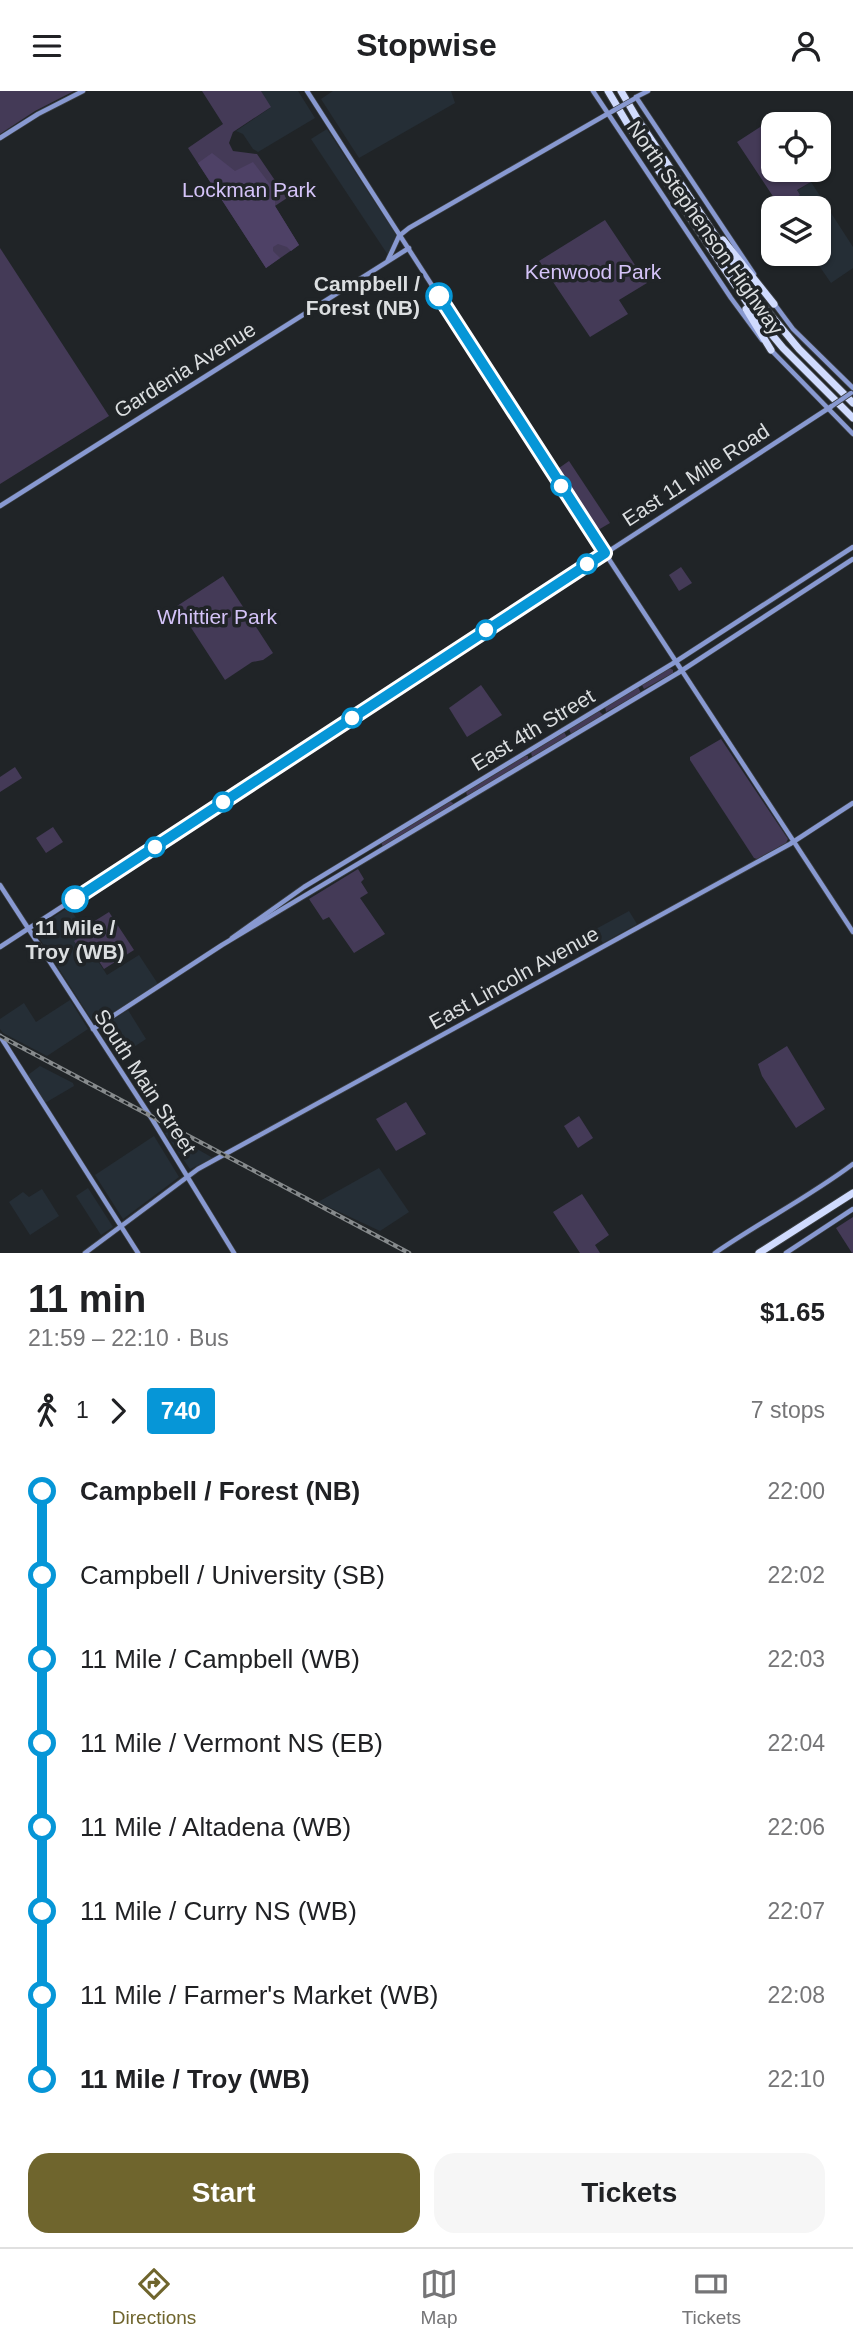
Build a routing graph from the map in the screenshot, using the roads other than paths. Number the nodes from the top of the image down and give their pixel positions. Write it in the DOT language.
graph roads {
  1 [pos="83,91"];
  2 [pos="307,91"];
  3 [pos="593,91"];
  4 [pos="608,91"];
  5 [pos="621,91"];
  6 [pos="648,91"];
  7 [pos="635,98"];
  8 [pos="609,113"];
  9 [pos="0,138"];
  10 [pos="702,216"];
  11 [pos="400,235"];
  12 [pos="709,245"];
  13 [pos="409,248"];
  14 [pos="387,261"];
  15 [pos="774,303"];
  16 [pos="771,350"];
  17 [pos="852,391"];
  18 [pos="853,403"];
  19 [pos="830,407"];
  20 [pos="853,418"];
  21 [pos="853,433"];
  22 [pos="0,506"];
  23 [pos="853,547"];
  24 [pos="605,553"];
  25 [pos="853,559"];
  26 [pos="684,657"];
  27 [pos="676,662"];
  28 [pos="689,665"];
  29 [pos="669,666"];
  30 [pos="681,671"];
  31 [pos="673,676"];
  32 [pos="853,803"];
  33 [pos="793,842"];
  34 [pos="0,885"];
  35 [pos="29,929"];
  36 [pos="853,932"];
  37 [pos="230,941"];
  38 [pos="0,947"];
  39 [pos="93,1029"];
  40 [pos="0,1036"];
  41 [pos="853,1164"];
  42 [pos="187,1176"];
  43 [pos="853,1193"];
  44 [pos="853,1209"];
  45 [pos="121,1226"];
  46 [pos="717,1252"];
  47 [pos="85,1253"];
  48 [pos="138,1253"];
  49 [pos="234,1253"];
  50 [pos="759,1253"];
  51 [pos="786,1253"];
  1 -- 9 [label="street"];
  2 -- 11 [label="street"];
  3 -- 8 [label="street, North Stephenson Highway"];
  4 -- 12 [label="highway"];
  5 -- 10 [label="highway"];
  6 -- 7 [label="street"];
  7 -- 8 [label="street, bridge"];
  7 -- 15 [label="street"];
  8 -- 11 [label="street"];
  8 -- 16 [label="street, North Stephenson Highway"];
  10 -- 15 [label="highway"];
  10 -- 18 [label="highway"];
  11 -- 13 [label="street"];
  11 -- 14 [label="street"];
  12 -- 16 [label="highway"];
  12 -- 20 [label="highway"];
  13 -- 14 [label="street, Gardenia Avenue"];
  13 -- 24 [label="street"];
  14 -- 22 [label="street, Gardenia Avenue"];
  15 -- 17 [label="street"];
  16 -- 19 [label="street, North Stephenson Highway"];
  17 -- 19 [label="street, East 11 Mile Road, bridge"];
  19 -- 21 [label="street, North Stephenson Highway"];
  19 -- 24 [label="street, East 11 Mile Road"];
  23 -- 26 [label="street, East 4th Street"];
  24 -- 27 [label="street"];
  24 -- 35 [label="street, East 11 Mile Road"];
  25 -- 28 [label="street, East 4th Street"];
  26 -- 27 [label="street, East 4th Street"];
  26 -- 28 [label="street"];
  27 -- 29 [label="street, East 4th Street"];
  27 -- 30 [label="street"];
  28 -- 30 [label="street, East 4th Street"];
  29 -- 31 [label="street"];
  29 -- 37 [label="street, East 4th Street"];
  30 -- 31 [label="street, East 4th Street"];
  30 -- 33 [label="street"];
  31 -- 37 [label="street, East 4th Street"];
  32 -- 33 [label="street, East Lincoln Avenue"];
  33 -- 36 [label="street"];
  33 -- 42 [label="street, East Lincoln Avenue"];
  34 -- 35 [label="street, South Main Street"];
  35 -- 38 [label="street, East 11 Mile Road"];
  35 -- 39 [label="street, South Main Street"];
  37 -- 39 [label="street, East 4th Street"];
  39 -- 42 [label="street, South Main Street"];
  40 -- 45 [label="street"];
  41 -- 46 [label="street"];
  42 -- 45 [label="street, East Lincoln Avenue"];
  42 -- 49 [label="street, South Main Street"];
  43 -- 50 [label="highway"];
  44 -- 51 [label="street"];
  45 -- 47 [label="street, East Lincoln Avenue"];
  45 -- 48 [label="street"];
}
